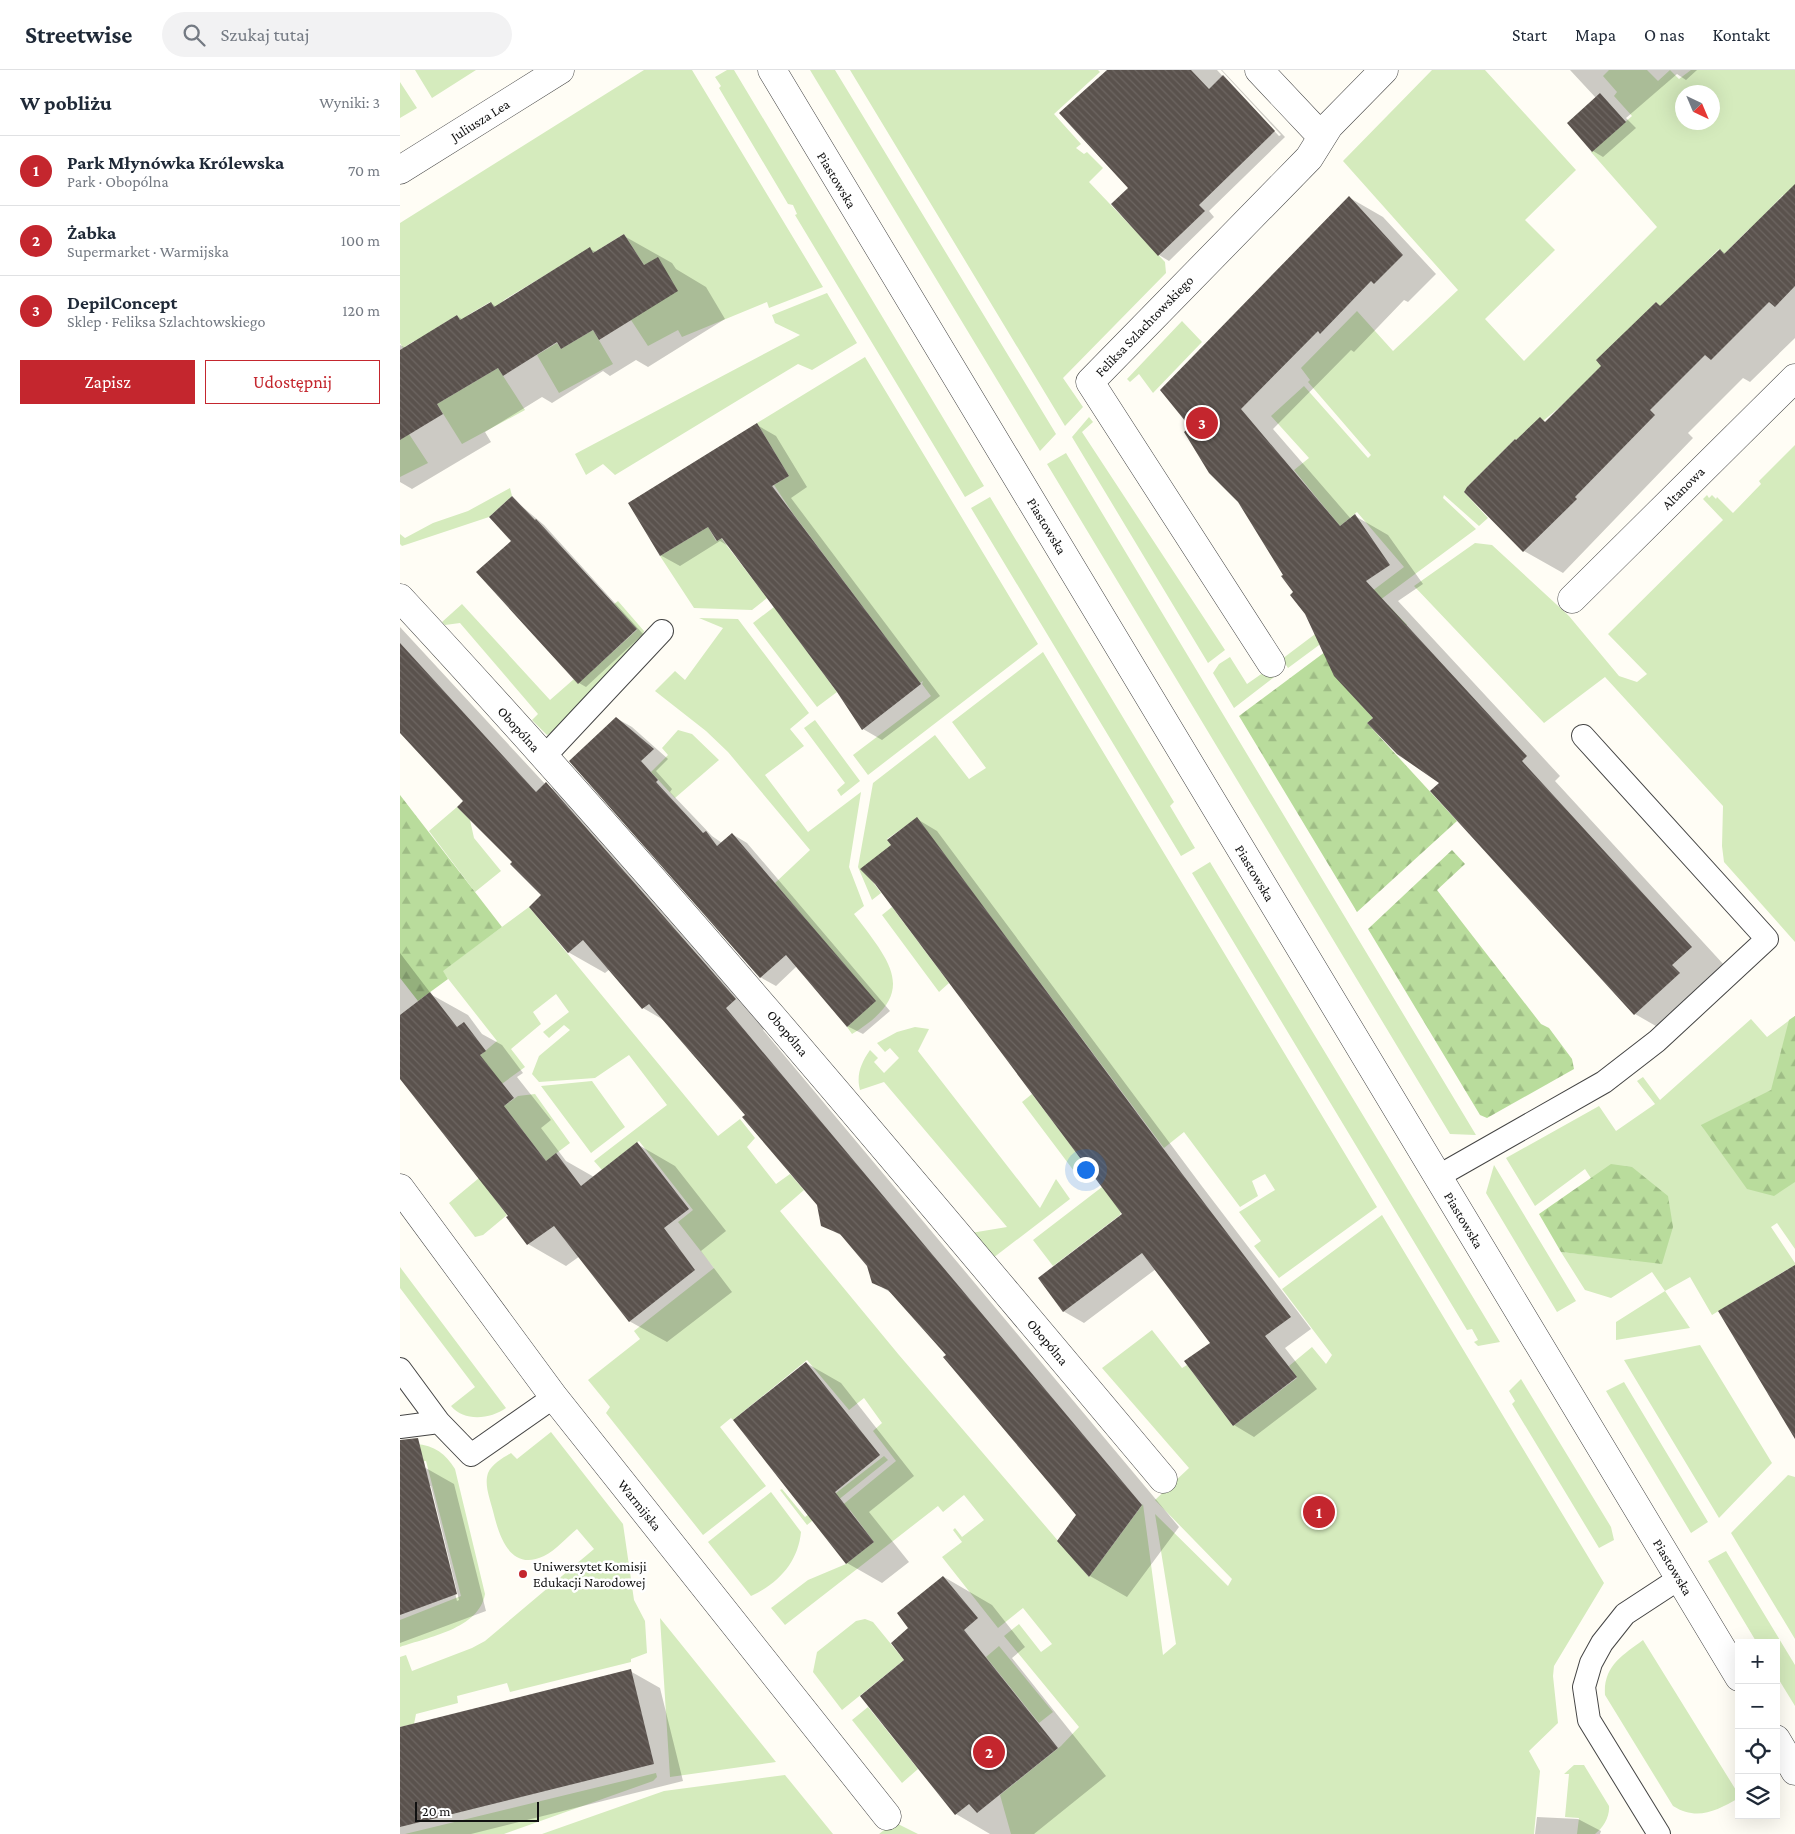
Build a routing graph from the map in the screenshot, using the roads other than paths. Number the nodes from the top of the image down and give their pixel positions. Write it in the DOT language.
graph roads {
  1 [pos="560,70"];
  2 [pos="772,70"];
  3 [pos="1259,70"];
  4 [pos="1384,70"];
  5 [pos="1322,137"];
  6 [pos="400,170"];
  7 [pos="1795,378"];
  8 [pos="400,598"];
  9 [pos="1572,598"];
  10 [pos="662,631"];
  11 [pos="1271,663"];
  12 [pos="1583,736"];
  13 [pos="544,757"];
  14 [pos="1437,1177"];
  15 [pos="400,1188"];
  16 [pos="400,1369"];
  17 [pos="554,1396"];
  18 [pos="439,1422"];
  19 [pos="400,1427"];
  20 [pos="1162,1479"];
  21 [pos="1680,1578"];
  22 [pos="1735,1670"];
  23 [pos="1780,1746"];
  24 [pos="1795,1770"];
  25 [pos="887,1816"];
  26 [pos="1659,1834"];
  1 -- 6 [label="street, Juliusza Lea"];
  2 -- 14 [label="street, Piastowska"];
  3 -- 5 [label="street"];
  4 -- 5 [label="street, Feliksa Szlachtowskiego"];
  5 -- 11 [label="street, Feliksa Szlachtowskiego"];
  7 -- 9 [label="street, Altanowa"];
  8 -- 13 [label="street, Obopólna"];
  10 -- 13 [label="lane"];
  12 -- 14 [label="lane"];
  13 -- 20 [label="street, Obopólna"];
  14 -- 21 [label="street, Piastowska"];
  15 -- 17 [label="street, Warmijska"];
  16 -- 18 [label="lane"];
  17 -- 18 [label="lane"];
  17 -- 25 [label="street, Warmijska"];
  18 -- 19 [label="lane"];
  21 -- 22 [label="street, Piastowska"];
  21 -- 26 [label="lane"];
  23 -- 24 [label="street"];
}
